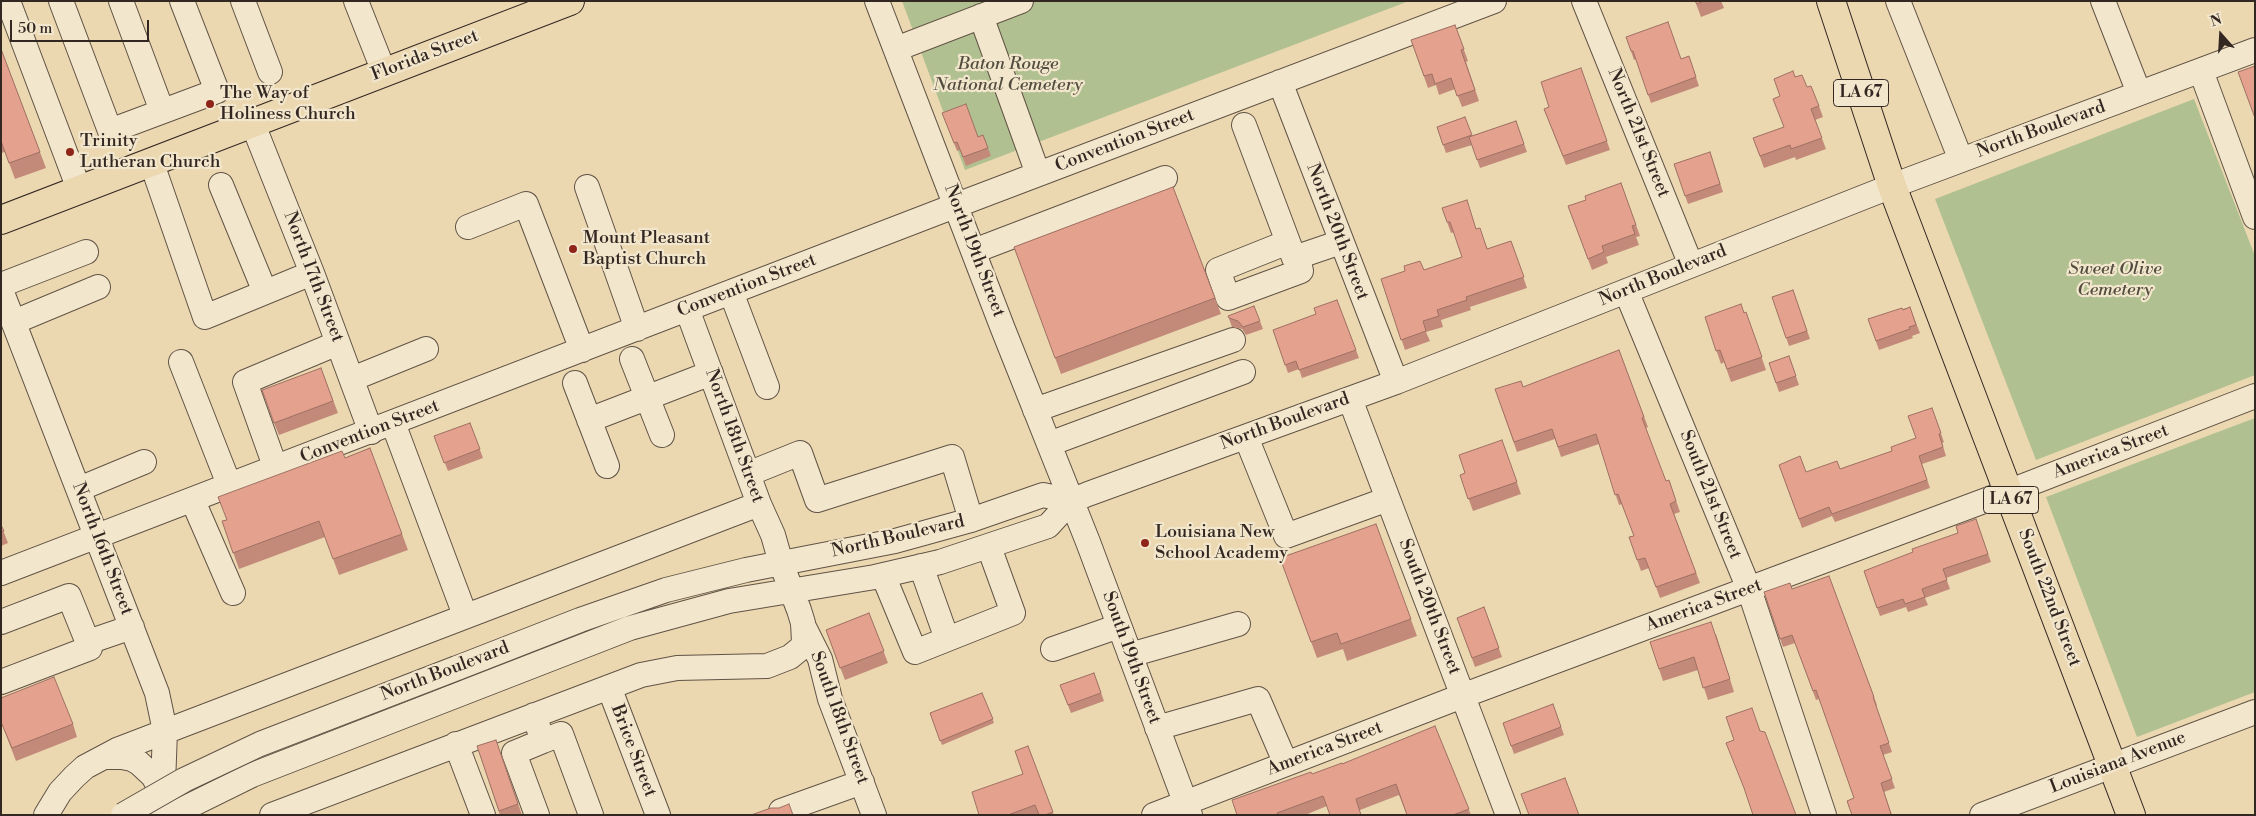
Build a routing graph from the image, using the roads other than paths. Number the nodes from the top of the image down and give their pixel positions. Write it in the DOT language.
graph roads {
  1 [pos="60,1"];
  2 [pos="120,1"];
  3 [pos="182,1"];
  4 [pos="243,1"];
  5 [pos="356,1"];
  6 [pos="570,1"];
  7 [pos="877,1"];
  8 [pos="1021,1"];
  9 [pos="1494,1"];
  10 [pos="1584,1"];
  11 [pos="1831,1"];
  12 [pos="1898,1"];
  13 [pos="2103,1"];
  14 [pos="11,2"];
  15 [pos="981,16"];
  16 [pos="896,49"];
  17 [pos="2255,50"];
  18 [pos="2201,71"];
  19 [pos="270,72"];
  20 [pos="384,72"];
  21 [pos="1280,82"];
  22 [pos="2139,93"];
  23 [pos="162,112"];
  24 [pos="252,122"];
  25 [pos="1244,126"];
  26 [pos="1961,160"];
  27 [pos="151,161"];
  28 [pos="1038,174"];
  29 [pos="1165,178"];
  30 [pos="221,185"];
  31 [pos="1892,186"];
  32 [pos="587,187"];
  33 [pos="79,189"];
  34 [pos="957,205"];
  35 [pos="2255,217"];
  36 [pos="1,220"];
  37 [pos="468,227"];
  38 [pos="1341,242"];
  39 [pos="974,250"];
  40 [pos="86,252"];
  41 [pos="1691,265"];
  42 [pos="312,273"];
  43 [pos="1,285"];
  44 [pos="98,287"];
  45 [pos="1,290"];
  46 [pos="1626,291"];
  47 [pos="265,292"];
  48 [pos="731,292"];
  49 [pos="687,309"];
  50 [pos="14,322"];
  51 [pos="637,329"];
  52 [pos="1233,340"];
  53 [pos="338,343"];
  54 [pos="426,349"];
  55 [pos="582,350"];
  56 [pos="632,359"];
  57 [pos="181,362"];
  58 [pos="1243,372"];
  59 [pos="711,373"];
  60 [pos="352,379"];
  61 [pos="1396,382"];
  62 [pos="575,383"];
  63 [pos="767,387"];
  64 [pos="2255,396"];
  65 [pos="647,398"];
  66 [pos="1350,399"];
  67 [pos="1036,410"];
  68 [pos="590,420"];
  69 [pos="394,423"];
  70 [pos="371,432"];
  71 [pos="662,435"];
  72 [pos="1246,436"];
  73 [pos="1049,444"];
  74 [pos="144,462"];
  75 [pos="607,466"];
  76 [pos="276,469"];
  77 [pos="748,474"];
  78 [pos="230,486"];
  79 [pos="79,489"];
  80 [pos="2008,492"];
  81 [pos="1388,499"];
  82 [pos="193,501"];
  83 [pos="1071,501"];
  84 [pos="759,504"];
  85 [pos="971,520"];
  86 [pos="98,537"];
  87 [pos="989,547"];
  88 [pos="781,563"];
  89 [pos="921,566"];
  90 [pos="1,574"];
  91 [pos="883,575"];
  92 [pos="1749,589"];
  93 [pos="790,590"];
  94 [pos="233,593"];
  95 [pos="465,615"];
  96 [pos="1,622"];
  97 [pos="803,623"];
  98 [pos="1238,624"];
  99 [pos="1119,626"];
  100 [pos="132,627"];
  101 [pos="947,639"];
  102 [pos="88,642"];
  103 [pos="1053,649"];
  104 [pos="1130,655"];
  105 [pos="1,682"];
  106 [pos="609,687"];
  107 [pos="1462,696"];
  108 [pos="2255,712"];
  109 [pos="534,715"];
  110 [pos="1158,728"];
  111 [pos="165,731"];
  112 [pos="543,740"];
  113 [pos="456,744"];
  114 [pos="102,757"];
  115 [pos="1286,764"];
  116 [pos="2112,766"];
  117 [pos="862,782"];
  118 [pos="165,808"];
  119 [pos="1188,809"];
  120 [pos="781,811"];
  121 [pos="280,813"];
  122 [pos="46,815"];
  123 [pos="123,815"];
  124 [pos="483,815"];
  125 [pos="536,815"];
  126 [pos="591,815"];
  127 [pos="658,815"];
  128 [pos="874,815"];
  129 [pos="1154,815"];
  130 [pos="1508,815"];
  131 [pos="1824,815"];
  132 [pos="1982,815"];
  133 [pos="2132,815"];
  1 -- 23 [label="street"];
  2 -- 23 [label="street"];
  3 -- 23 [label="street"];
  4 -- 19 [label="street"];
  5 -- 20 [label="street"];
  6 -- 20 [label="main road, Florida Street"];
  7 -- 16 [label="street, North 19th Street"];
  8 -- 15 [label="street"];
  9 -- 21 [label="street, Convention Street"];
  10 -- 41 [label="street, North 21st Street"];
  11 -- 31 [label="main road, LA 67"];
  12 -- 26 [label="street"];
  13 -- 22 [label="street"];
  14 -- 33 [label="street"];
  15 -- 16 [label="street"];
  15 -- 28 [label="street"];
  16 -- 34 [label="street, North 19th Street"];
  17 -- 18 [label="street, North Boulevard"];
  18 -- 22 [label="street, North Boulevard"];
  18 -- 35 [label="street"];
  20 -- 24 [label="main road, Florida Street"];
  21 -- 28 [label="street, Convention Street"];
  21 -- 38 [label="street, North 20th Street"];
  22 -- 26 [label="street, North Boulevard"];
  24 -- 27 [label="main road, Florida Street"];
  24 -- 42 [label="street, North 17th Street"];
  25 -- 38 [label="street"];
  26 -- 31 [label="street, North Boulevard"];
  27 -- 33 [label="main road, Florida Street"];
  27 -- 47 [label="street"];
  28 -- 34 [label="street, Convention Street"];
  29 -- 39 [label="street"];
  30 -- 47 [label="street"];
  31 -- 41 [label="street, North Boulevard"];
  31 -- 80 [label="main road, South 22nd Street / LA 67"];
  32 -- 51 [label="street"];
  33 -- 36 [label="main road, Florida Street"];
  34 -- 39 [label="street, North 19th Street"];
  34 -- 48 [label="street, Convention Street"];
  37 -- 55 [label="street"];
  38 -- 61 [label="street, North 20th Street"];
  39 -- 67 [label="street, North 19th Street"];
  40 -- 43 [label="street"];
  41 -- 46 [label="street, North Boulevard"];
  42 -- 47 [label="street"];
  42 -- 53 [label="street, North 17th Street"];
  44 -- 50 [label="street"];
  45 -- 50 [label="street, North 16th Street"];
  46 -- 61 [label="street, North Boulevard"];
  46 -- 92 [label="street, South 21st Street"];
  48 -- 49 [label="street, Convention Street"];
  48 -- 63 [label="street"];
  49 -- 51 [label="street, Convention Street"];
  49 -- 59 [label="street, North 18th Street"];
  50 -- 79 [label="street, North 16th Street"];
  51 -- 55 [label="street, Convention Street"];
  52 -- 67 [label="street"];
  53 -- 60 [label="street, North 17th Street"];
  53 -- 76 [label="street"];
  54 -- 60 [label="street"];
  55 -- 69 [label="street, Convention Street"];
  56 -- 65 [label="street"];
  57 -- 78 [label="street"];
  58 -- 73 [label="street"];
  59 -- 65 [label="street"];
  59 -- 77 [label="street, North 18th Street"];
  60 -- 70 [label="street, North 17th Street"];
  61 -- 66 [label="street, North Boulevard"];
  62 -- 68 [label="street"];
  64 -- 80 [label="street, America Street"];
  65 -- 68 [label="street"];
  65 -- 71 [label="street"];
  66 -- 72 [label="street, North Boulevard"];
  66 -- 81 [label="street, South 20th Street"];
  67 -- 73 [label="street, North 19th Street"];
  68 -- 75 [label="street"];
  69 -- 70 [label="street, Convention Street"];
  69 -- 95 [label="street"];
  70 -- 76 [label="street, Convention Street"];
  72 -- 81 [label="street"];
  72 -- 83 [label="street, North Boulevard"];
  73 -- 83 [label="street, North 19th Street"];
  74 -- 79 [label="street"];
  76 -- 78 [label="street, Convention Street"];
  77 -- 84 [label="street, North 18th Street"];
  77 -- 85 [label="street"];
  78 -- 82 [label="street, Convention Street"];
  79 -- 86 [label="street, North 16th Street"];
  80 -- 92 [label="street, America Street"];
  80 -- 116 [label="main road, South 22nd Street / LA 67"];
  81 -- 107 [label="street, South 20th Street"];
  82 -- 86 [label="street, Convention Street"];
  82 -- 94 [label="street"];
  83 -- 85 [label="street, North Boulevard"];
  83 -- 87 [label="street, North Boulevard"];
  83 -- 99 [label="street, South 19th Street"];
  84 -- 88 [label="street, North 18th Street"];
  84 -- 95 [label="street"];
  85 -- 88 [label="street, North Boulevard"];
  86 -- 90 [label="street, Convention Street"];
  86 -- 100 [label="street, North 16th Street"];
  87 -- 89 [label="street, North Boulevard"];
  87 -- 101 [label="street"];
  88 -- 93 [label="street"];
  88 -- 123 [label="street, North Boulevard, bridge"];
  89 -- 91 [label="street, North Boulevard"];
  89 -- 101 [label="street"];
  91 -- 93 [label="street, North Boulevard"];
  91 -- 101 [label="street"];
  92 -- 107 [label="street, America Street"];
  92 -- 131 [label="street, South 21st Street"];
  93 -- 97 [label="street"];
  93 -- 118 [label="street, North Boulevard"];
  95 -- 111 [label="street"];
  96 -- 102 [label="street"];
  97 -- 106 [label="street"];
  97 -- 117 [label="street, South 18th Street"];
  98 -- 104 [label="street"];
  99 -- 103 [label="street"];
  99 -- 104 [label="street, South 19th Street"];
  100 -- 102 [label="street"];
  100 -- 111 [label="street, North 16th Street"];
  102 -- 105 [label="street"];
  104 -- 110 [label="street, South 19th Street"];
  106 -- 109 [label="street"];
  106 -- 127 [label="street, Brice Street"];
  107 -- 115 [label="street, America Street"];
  107 -- 130 [label="street, South 20th Street"];
  108 -- 116 [label="street, Louisiana Avenue"];
  109 -- 112 [label="street"];
  109 -- 113 [label="street"];
  110 -- 115 [label="street"];
  110 -- 119 [label="street, South 19th Street"];
  111 -- 114 [label="street"];
  111 -- 118 [label="street, North 16th Street"];
  112 -- 125 [label="street"];
  112 -- 126 [label="street"];
  113 -- 121 [label="street"];
  113 -- 124 [label="street"];
  114 -- 118 [label="street"];
  114 -- 122 [label="street"];
  115 -- 119 [label="street, America Street"];
  116 -- 132 [label="street, Louisiana Avenue"];
  116 -- 133 [label="main road, South 22nd Street / LA 67"];
  117 -- 120 [label="street"];
  117 -- 128 [label="street, South 18th Street"];
  119 -- 129 [label="street, America Street"];
}
